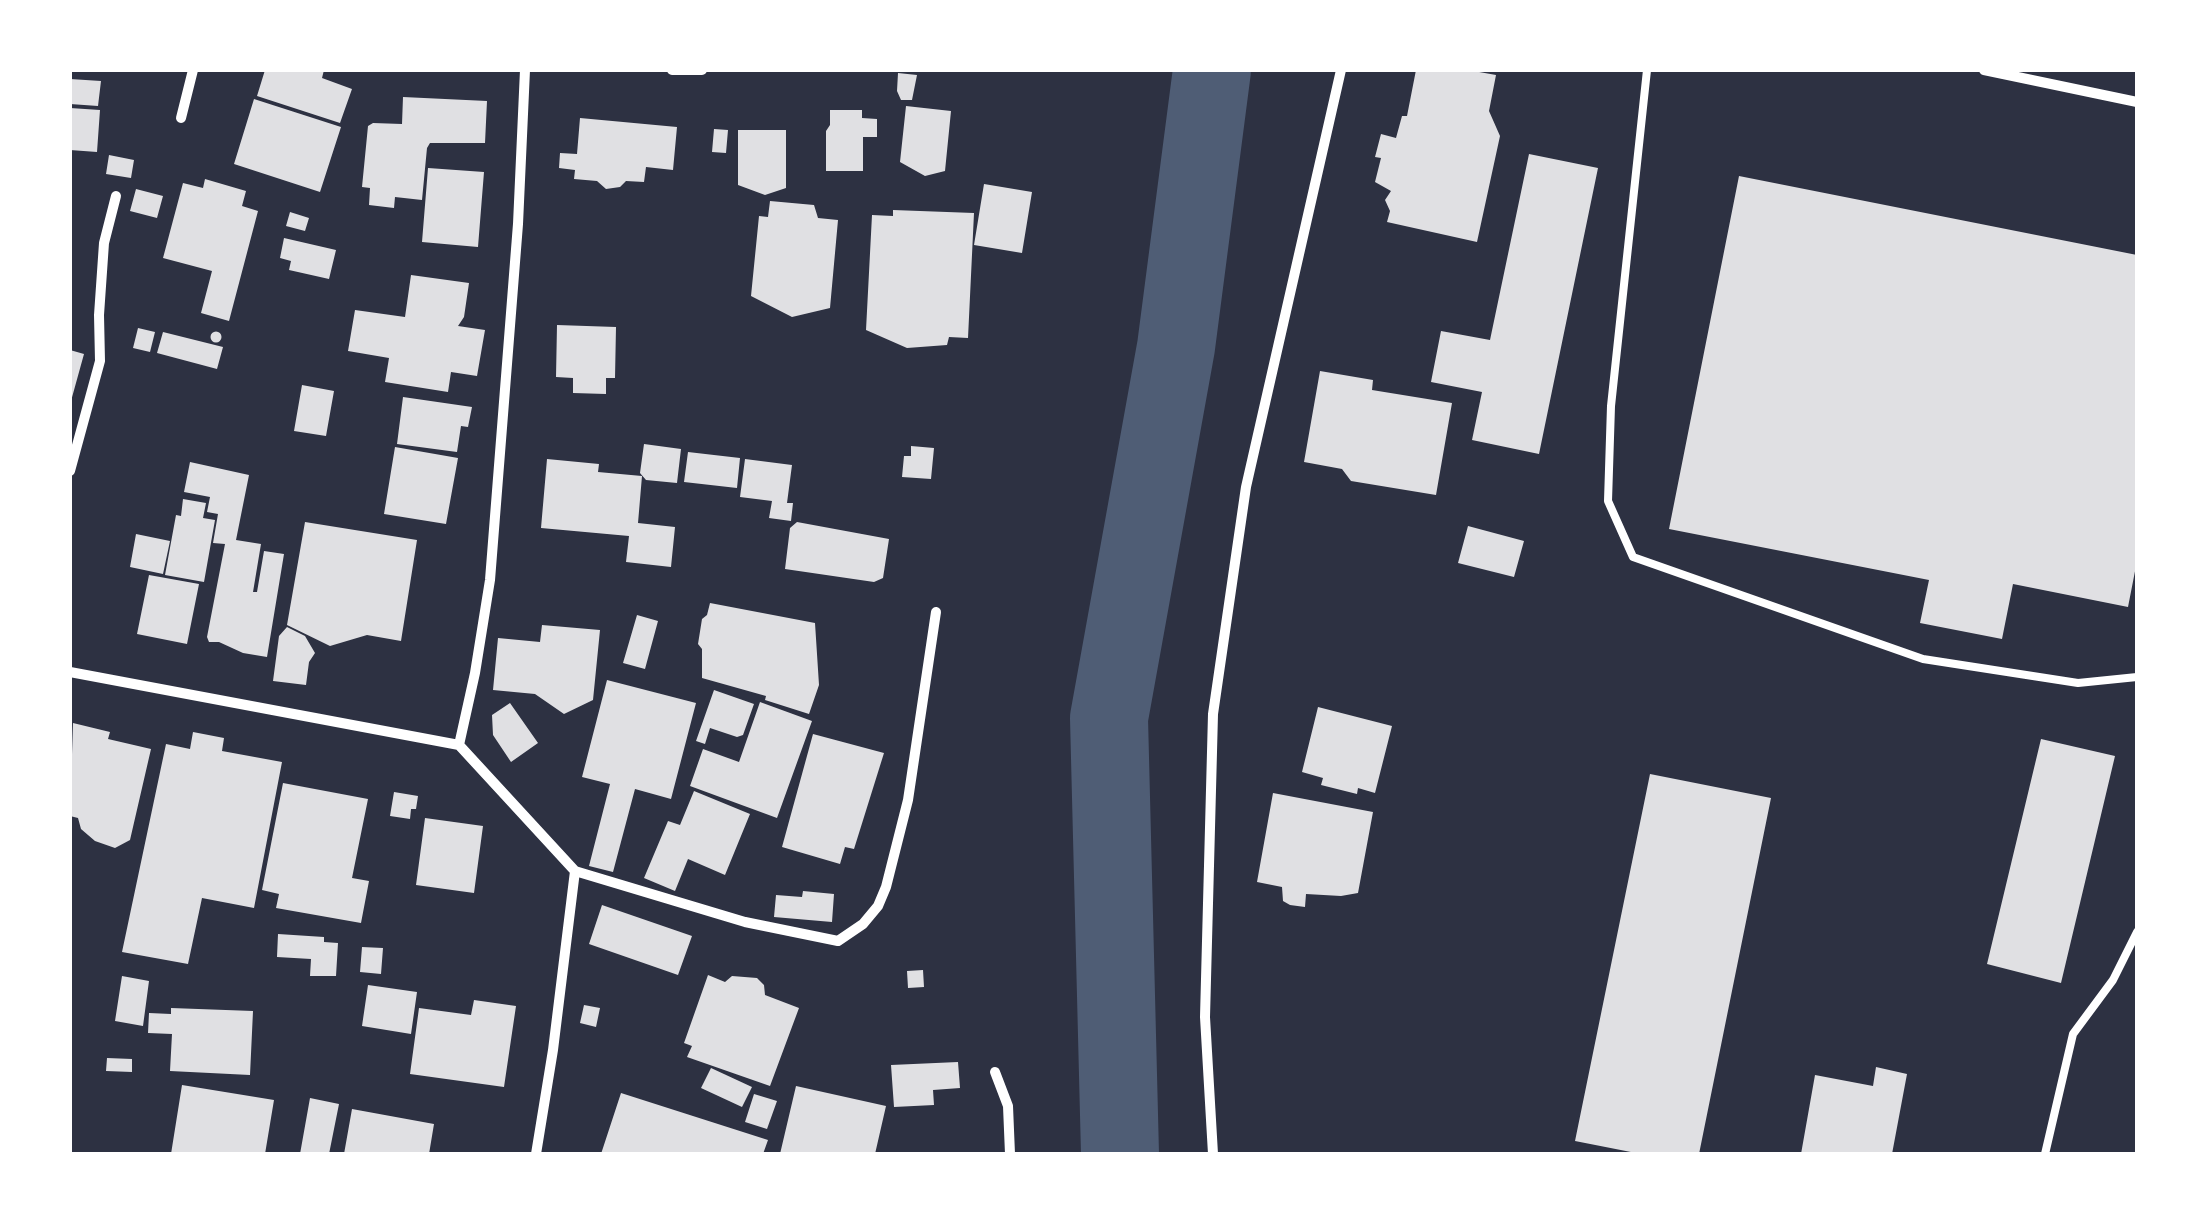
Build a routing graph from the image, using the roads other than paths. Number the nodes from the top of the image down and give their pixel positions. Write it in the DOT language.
graph roads {
  1 [pos="193,70"];
  2 [pos="525,70"];
  3 [pos="672,70"];
  4 [pos="702,70"];
  5 [pos="1341,70"];
  6 [pos="1647,70"];
  7 [pos="1984,70"];
  8 [pos="2137,102"];
  9 [pos="182,118"];
  10 [pos="116,196"];
  11 [pos="70,471"];
  12 [pos="936,612"];
  13 [pos="70,672"];
  14 [pos="2137,676"];
  15 [pos="459,745"];
  16 [pos="575,871"];
  17 [pos="2137,932"];
  18 [pos="995,1072"];
  19 [pos="536,1154"];
  20 [pos="1010,1154"];
  21 [pos="1213,1154"];
  22 [pos="2046,1154"];
  1 -- 9 [label="street"];
  2 -- 15 [label="street"];
  3 -- 4 [label="street"];
  5 -- 21 [label="street"];
  6 -- 14 [label="lane"];
  7 -- 8 [label="street"];
  10 -- 11 [label="street"];
  12 -- 16 [label="street"];
  13 -- 15 [label="street"];
  15 -- 16 [label="street"];
  16 -- 19 [label="street"];
  17 -- 22 [label="lane"];
  18 -- 20 [label="street"];
}
